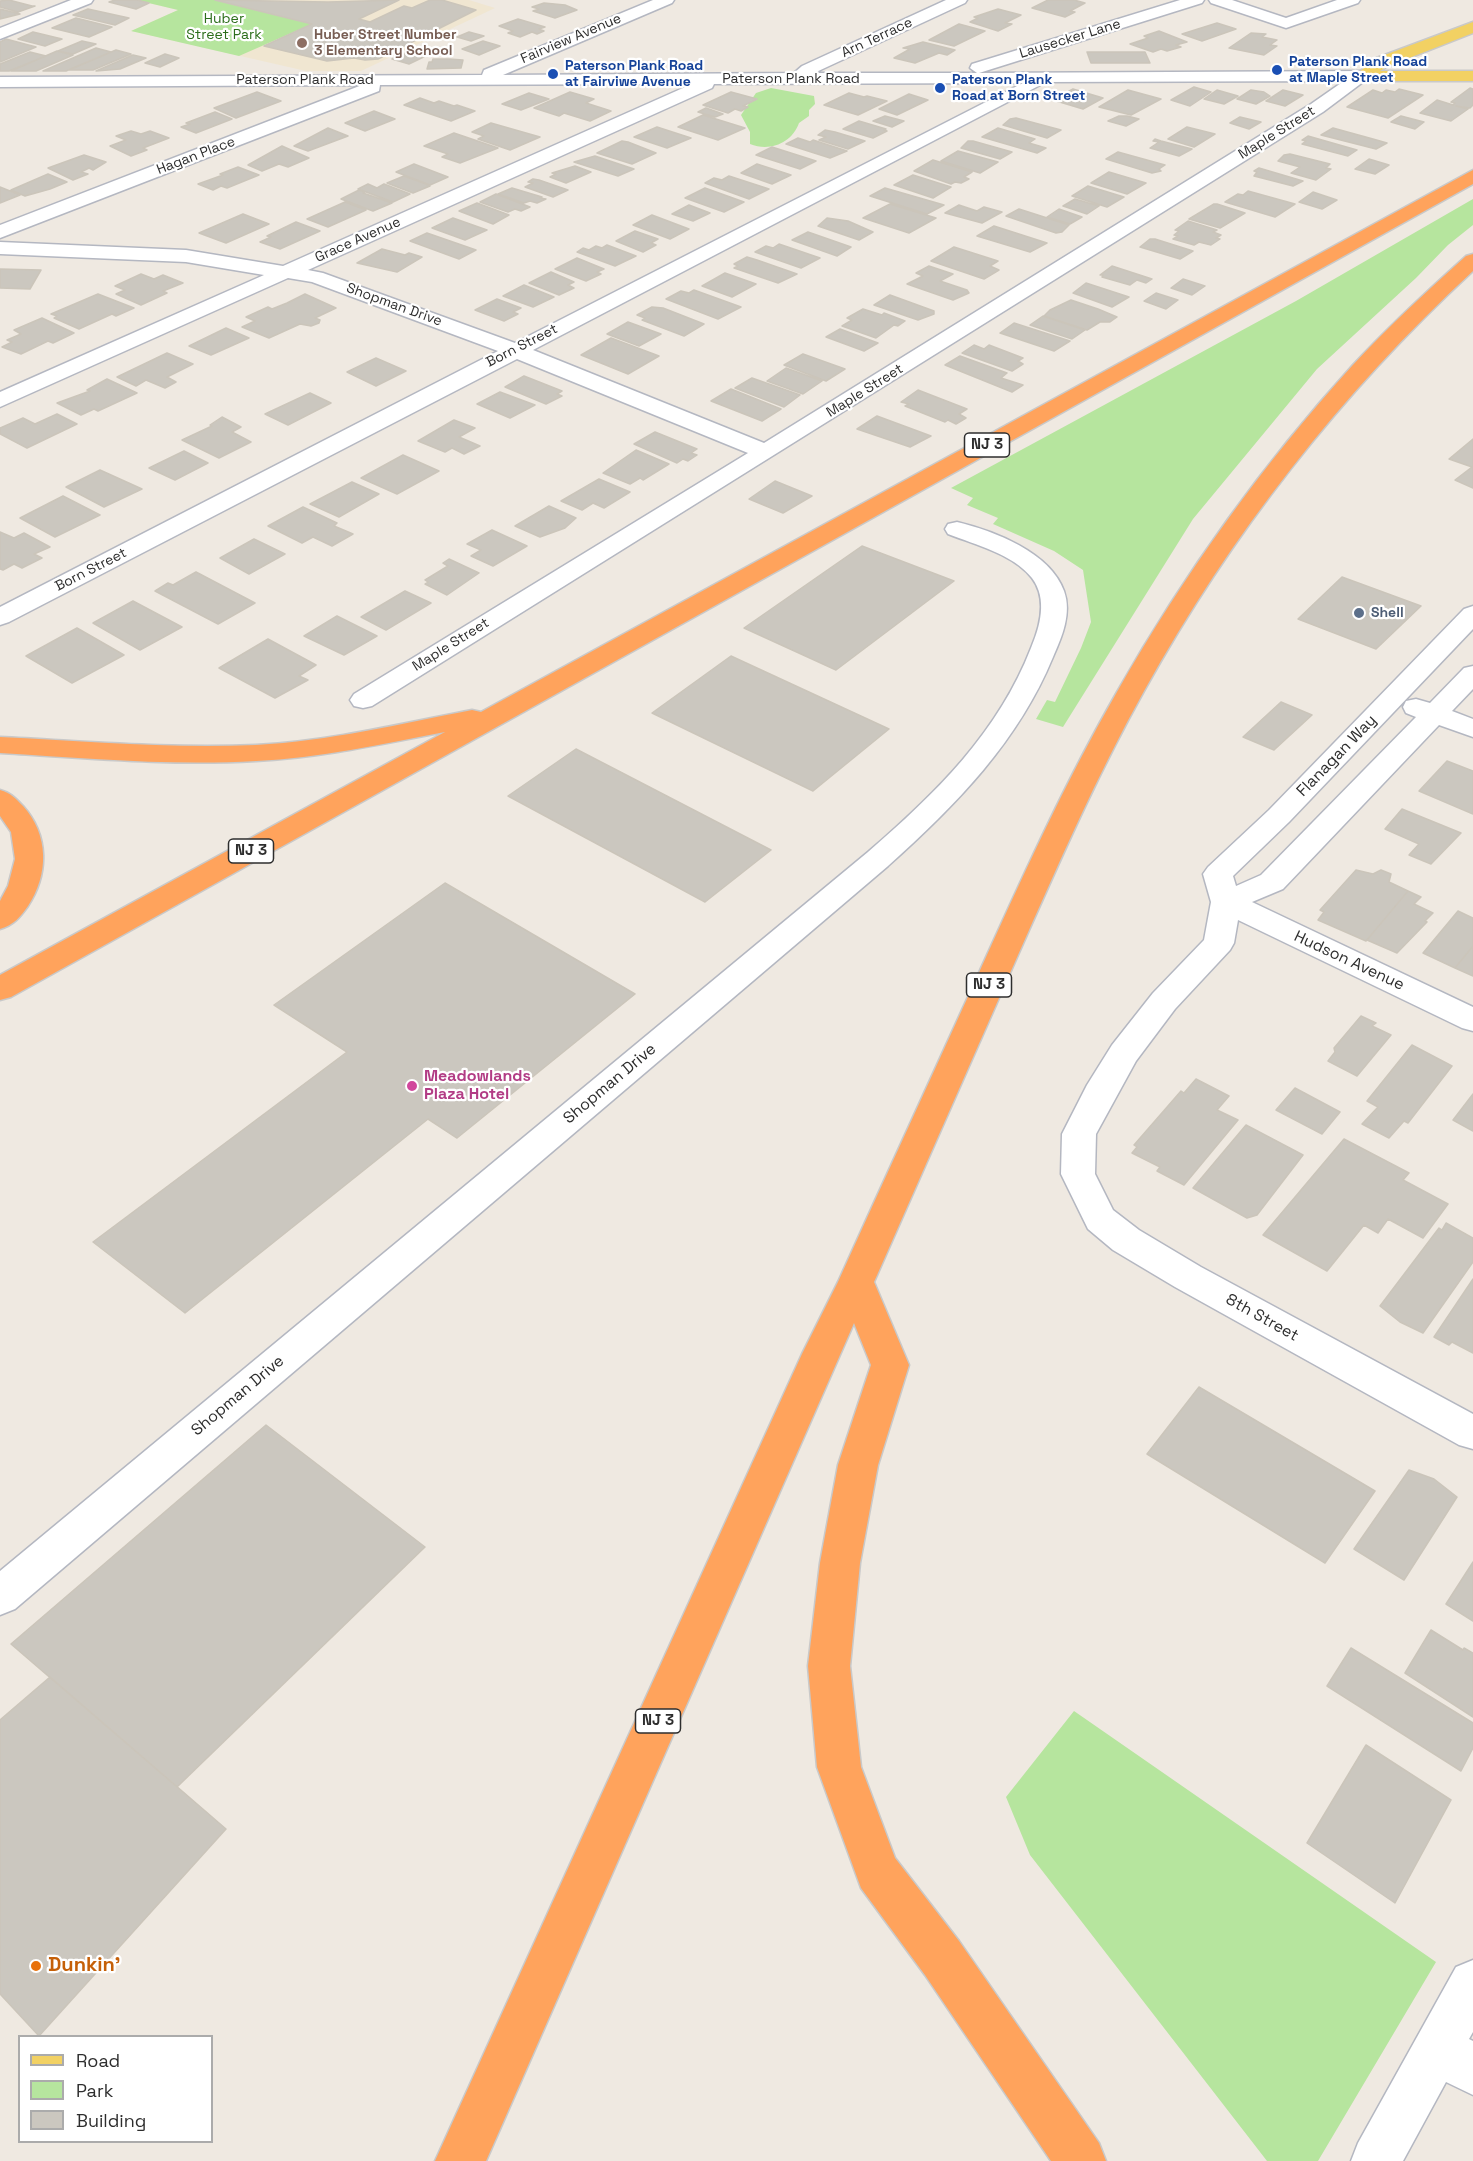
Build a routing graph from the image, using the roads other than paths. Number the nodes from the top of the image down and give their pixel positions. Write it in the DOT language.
graph roads {
  1 [pos="85,0"];
  2 [pos="666,0"];
  3 [pos="959,0"];
  4 [pos="1196,0"];
  5 [pos="1217,0"];
  6 [pos="1352,0"];
  7 [pos="621,2"];
  8 [pos="643,9"];
  9 [pos="1473,27"];
  10 [pos="0,34"];
  11 [pos="1364,76"];
  12 [pos="1473,76"];
  13 [pos="945,78"];
  14 [pos="1046,78"];
  15 [pos="477,79"];
  16 [pos="798,79"];
  17 [pos="392,80"];
  18 [pos="716,80"];
  19 [pos="0,82"];
  20 [pos="1473,176"];
  21 [pos="0,232"];
  22 [pos="0,248"];
  23 [pos="1473,260"];
  24 [pos="290,271"];
  25 [pos="514,350"];
  26 [pos="0,400"];
  27 [pos="766,452"];
  28 [pos="957,530"];
  29 [pos="1473,614"];
  30 [pos="0,617"];
  31 [pos="1473,674"];
  32 [pos="1393,697"];
  33 [pos="363,700"];
  34 [pos="501,713"];
  35 [pos="1434,714"];
  36 [pos="1473,729"];
  37 [pos="0,745"];
  38 [pos="0,799"];
  39 [pos="1226,902"];
  40 [pos="0,919"];
  41 [pos="0,989"];
  42 [pos="1473,1020"];
  43 [pos="1078,1174"];
  44 [pos="856,1281"];
  45 [pos="1473,1433"];
  46 [pos="0,1596"];
  47 [pos="1473,1984"];
  48 [pos="1456,2059"];
  49 [pos="460,2161"];
  50 [pos="1081,2161"];
  51 [pos="1376,2161"];
  1 -- 10 [label="street"];
  2 -- 8 [label="street, Fairview Avenue"];
  3 -- 16 [label="street, Arn Terrace"];
  4 -- 13 [label="street, Lausecker Lane"];
  5 -- 6 [label="street"];
  7 -- 8 [label="street"];
  8 -- 15 [label="street, Fairview Avenue"];
  9 -- 11 [label="main road"];
  11 -- 12 [label="main road, Paterson Plank Road"];
  11 -- 14 [label="street, Paterson Plank Road"];
  11 -- 27 [label="street, Maple Street"];
  13 -- 14 [label="street, Paterson Plank Road"];
  13 -- 16 [label="street, Paterson Plank Road"];
  14 -- 25 [label="street, Born Street"];
  15 -- 17 [label="street, Paterson Plank Road"];
  15 -- 18 [label="street, Paterson Plank Road"];
  16 -- 18 [label="street, Paterson Plank Road"];
  17 -- 19 [label="street, Paterson Plank Road"];
  17 -- 21 [label="street, Hagan Place"];
  18 -- 24 [label="street, Grace Avenue"];
  20 -- 34 [label="highway, NJ 3"];
  22 -- 24 [label="street, Shopman Drive"];
  23 -- 44 [label="highway, NJ 3"];
  24 -- 25 [label="street, Shopman Drive"];
  24 -- 26 [label="street, Grace Avenue"];
  25 -- 27 [label="street, Shopman Drive"];
  25 -- 30 [label="street, Born Street"];
  27 -- 33 [label="street, Maple Street"];
  28 -- 46 [label="street, Shopman Drive"];
  29 -- 32 [label="street, Flanagan Way"];
  31 -- 35 [label="street"];
  32 -- 35 [label="street"];
  32 -- 39 [label="street, Flanagan Way"];
  34 -- 37 [label="highway"];
  34 -- 41 [label="highway, NJ 3"];
  35 -- 36 [label="street"];
  35 -- 39 [label="street"];
  38 -- 40 [label="highway"];
  39 -- 42 [label="street, Hudson Avenue"];
  39 -- 43 [label="street, Flanagan Way"];
  43 -- 45 [label="street, 8th Street"];
  44 -- 49 [label="highway, NJ 3"];
  44 -- 50 [label="highway"];
  47 -- 48 [label="street"];
  48 -- 51 [label="street"];
}
